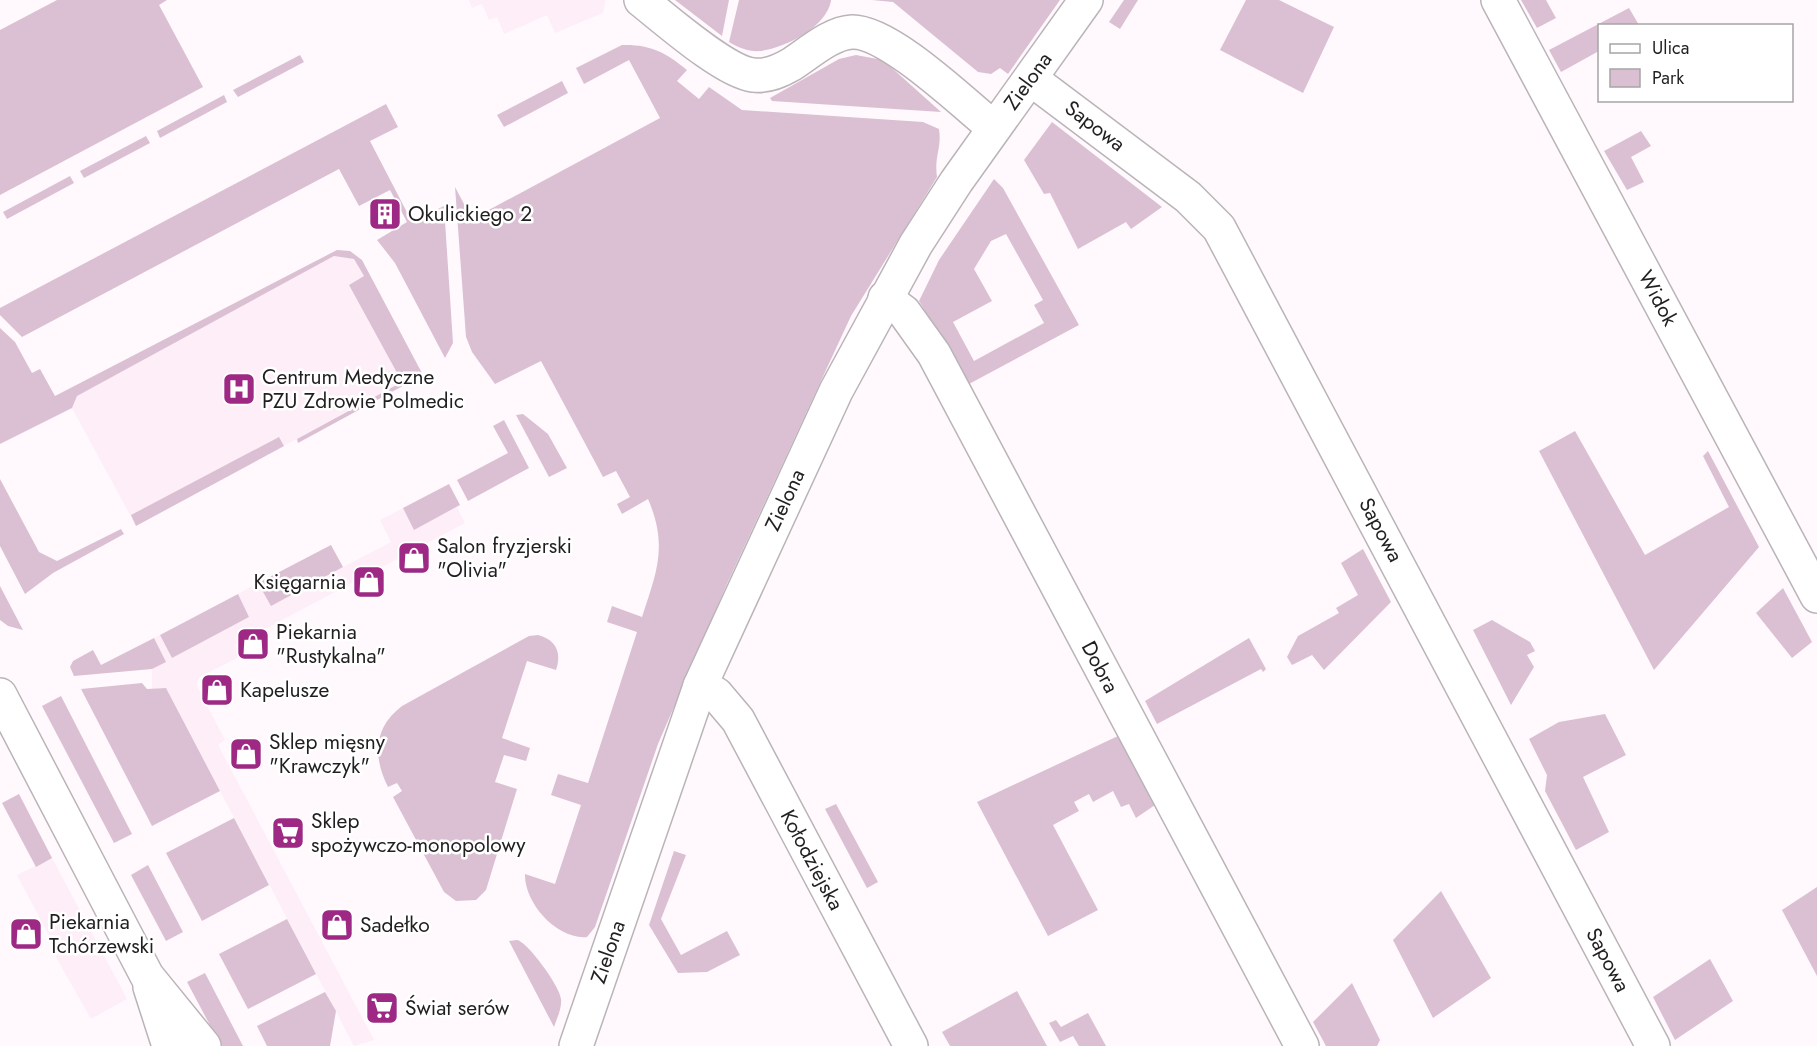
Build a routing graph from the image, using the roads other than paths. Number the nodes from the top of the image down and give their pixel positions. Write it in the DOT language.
graph roads {
  1 [pos="641,0"];
  2 [pos="1086,0"];
  3 [pos="1498,0"];
  4 [pos="1031,79"];
  5 [pos="994,128"];
  6 [pos="885,298"];
  7 [pos="1817,596"];
  8 [pos="700,686"];
  9 [pos="0,695"];
  10 [pos="147,976"];
  11 [pos="169,1046"];
  12 [pos="204,1046"];
  13 [pos="576,1046"];
  14 [pos="911,1046"];
  15 [pos="1302,1046"];
  16 [pos="1653,1046"];
  1 -- 5 [label="street"];
  2 -- 4 [label="street, Zielona"];
  3 -- 7 [label="street, Widok"];
  4 -- 5 [label="street, Zielona"];
  4 -- 16 [label="street, Sapowa"];
  5 -- 6 [label="street, Zielona"];
  6 -- 8 [label="street, Zielona"];
  6 -- 15 [label="street, Dobra"];
  8 -- 13 [label="street, Zielona"];
  8 -- 14 [label="street, Kołodziejska"];
  9 -- 10 [label="street"];
  10 -- 11 [label="street"];
  10 -- 12 [label="street"];
}
